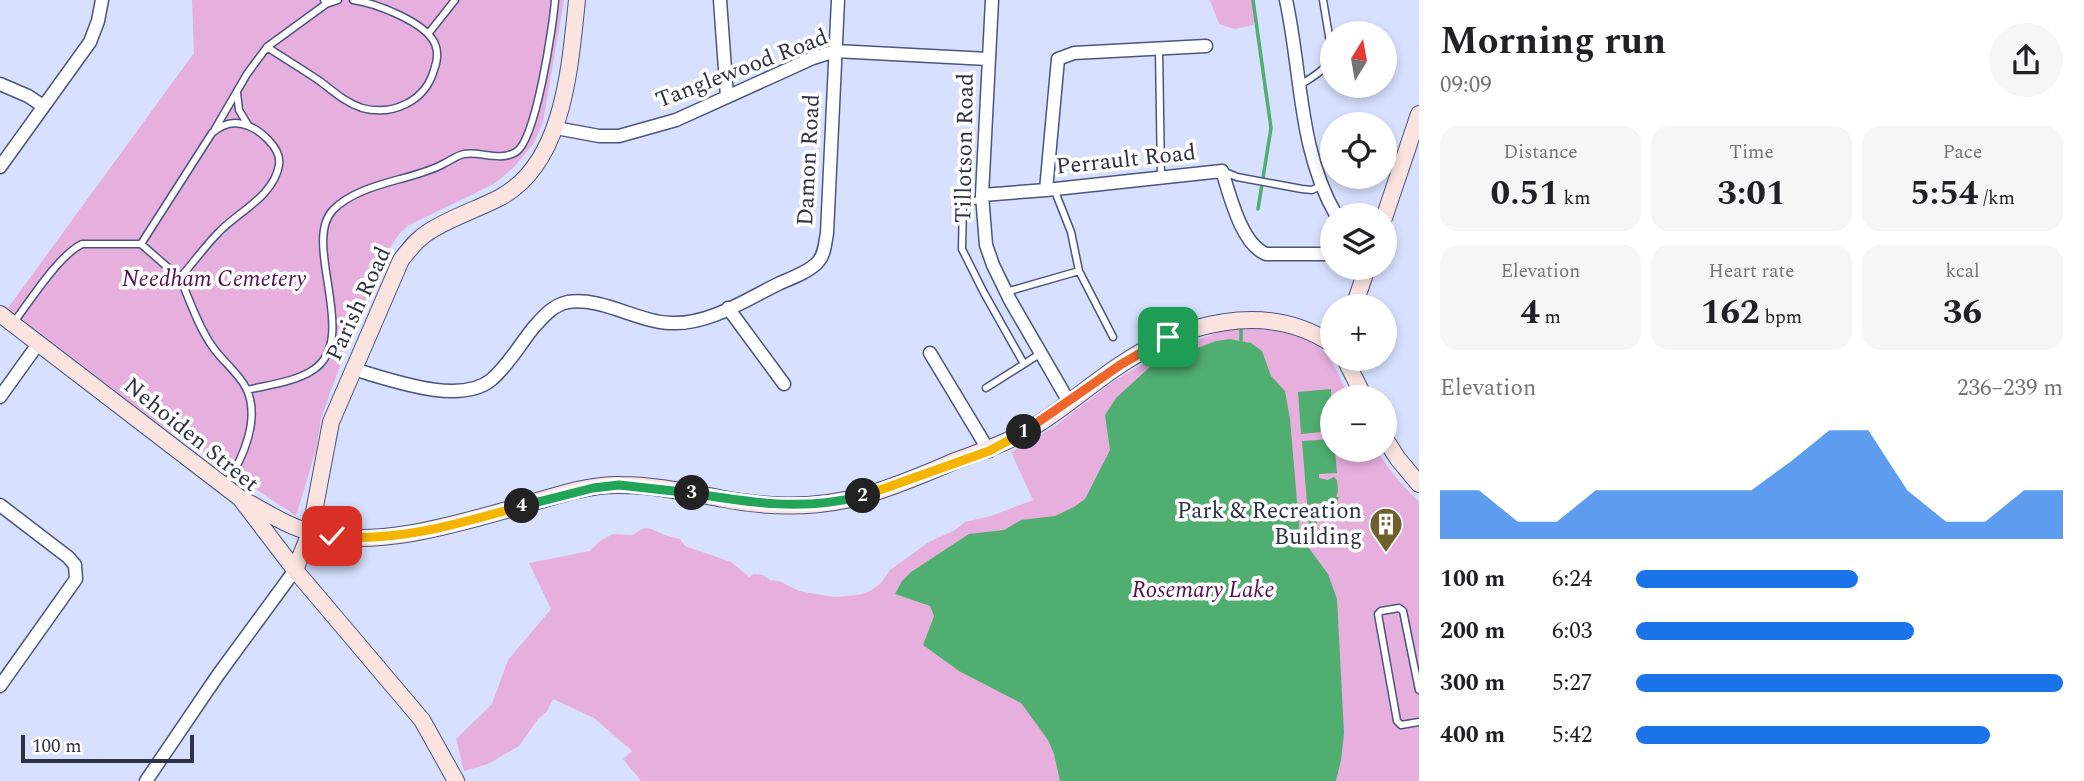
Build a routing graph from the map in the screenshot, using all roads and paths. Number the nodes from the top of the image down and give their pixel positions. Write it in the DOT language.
graph roads {
  1 [pos="102,0"];
  2 [pos="338,0"];
  3 [pos="353,0"];
  4 [pos="455,0"];
  5 [pos="555,0"];
  6 [pos="577,0"];
  7 [pos="720,0"];
  8 [pos="838,0"];
  9 [pos="992,0"];
  10 [pos="1286,0"];
  11 [pos="1323,0"];
  12 [pos="325,2"];
  13 [pos="1326,21"];
  14 [pos="429,34"];
  15 [pos="1206,46"];
  16 [pos="267,47"];
  17 [pos="1159,49"];
  18 [pos="835,51"];
  19 [pos="988,59"];
  20 [pos="1320,72"];
  21 [pos="0,83"];
  22 [pos="1300,85"];
  23 [pos="237,89"];
  24 [pos="727,96"];
  25 [pos="43,106"];
  26 [pos="1419,114"];
  27 [pos="252,128"];
  28 [pos="556,128"];
  29 [pos="212,133"];
  30 [pos="1416,137"];
  31 [pos="0,167"];
  32 [pos="1222,171"];
  33 [pos="1161,178"];
  34 [pos="1320,183"];
  35 [pos="1320,186"];
  36 [pos="1050,190"];
  37 [pos="982,197"];
  38 [pos="1390,203"];
  39 [pos="141,244"];
  40 [pos="1320,254"];
  41 [pos="1079,271"];
  42 [pos="180,278"];
  43 [pos="1006,292"];
  44 [pos="729,308"];
  45 [pos="6,318"];
  46 [pos="1113,337"];
  47 [pos="1320,338"];
  48 [pos="38,344"];
  49 [pos="930,353"];
  50 [pos="1041,354"];
  51 [pos="1024,364"];
  52 [pos="353,369"];
  53 [pos="784,384"];
  54 [pos="986,388"];
  55 [pos="247,390"];
  56 [pos="0,397"];
  57 [pos="1069,402"];
  58 [pos="989,451"];
  59 [pos="1397,458"];
  60 [pos="1419,484"];
  61 [pos="225,486"];
  62 [pos="240,498"];
  63 [pos="0,505"];
  64 [pos="310,533"];
  65 [pos="295,570"];
  66 [pos="0,686"];
  67 [pos="1419,690"];
  68 [pos="1419,722"];
  69 [pos="146,781"];
  70 [pos="456,781"];
  1 -- 25 [label="street"];
  2 -- 12 [label="lane"];
  3 -- 14 [label="lane"];
  4 -- 14 [label="lane"];
  5 -- 55 [label="lane"];
  6 -- 28 [label="street, Parish Road"];
  7 -- 24 [label="street"];
  8 -- 18 [label="street, Damon Road"];
  9 -- 19 [label="street, Tillotson Road"];
  10 -- 22 [label="street"];
  11 -- 13 [label="lane"];
  12 -- 16 [label="lane"];
  14 -- 16 [label="lane"];
  15 -- 17 [label="street, Perrault Road"];
  16 -- 23 [label="lane"];
  17 -- 33 [label="lane"];
  17 -- 36 [label="street, Perrault Road"];
  18 -- 19 [label="street, Tanglewood Road"];
  18 -- 24 [label="street, Tanglewood Road"];
  18 -- 44 [label="street, Damon Road"];
  19 -- 37 [label="street, Tillotson Road"];
  20 -- 22 [label="lane"];
  21 -- 25 [label="street"];
  22 -- 34 [label="street"];
  23 -- 27 [label="lane"];
  23 -- 29 [label="lane"];
  24 -- 28 [label="street, Tanglewood Road"];
  25 -- 31 [label="street"];
  26 -- 30 [label="street"];
  27 -- 29 [label="lane"];
  27 -- 42 [label="lane"];
  28 -- 52 [label="street, Parish Road"];
  29 -- 39 [label="lane"];
  30 -- 38 [label="street"];
  32 -- 33 [label="street, Perrault Road"];
  32 -- 35 [label="lane"];
  32 -- 40 [label="street, Perrault Road"];
  33 -- 36 [label="street, Perrault Road"];
  36 -- 37 [label="street, Perrault Road"];
  36 -- 41 [label="lane"];
  37 -- 43 [label="street, Tillotson Road"];
  37 -- 51 [label="lane"];
  39 -- 42 [label="lane"];
  39 -- 45 [label="lane"];
  41 -- 43 [label="lane"];
  41 -- 46 [label="lane"];
  42 -- 55 [label="lane"];
  43 -- 50 [label="street, Tillotson Road"];
  44 -- 52 [label="street, Damon Road"];
  44 -- 53 [label="street"];
  45 -- 48 [label="street, Nehoiden Street"];
  47 -- 57 [label="street"];
  48 -- 56 [label="street"];
  48 -- 61 [label="street, Nehoiden Street"];
  49 -- 58 [label="street"];
  50 -- 51 [label="lane"];
  50 -- 57 [label="street, Tillotson Road"];
  51 -- 54 [label="lane"];
  52 -- 64 [label="street, Parish Road"];
  55 -- 61 [label="lane"];
  57 -- 58 [label="street"];
  58 -- 64 [label="street"];
  59 -- 60 [label="street"];
  61 -- 62 [label="street, Nehoiden Street"];
  62 -- 64 [label="street"];
  62 -- 65 [label="street, Nehoiden Street"];
  63 -- 66 [label="street"];
  64 -- 65 [label="street, Parish Road"];
  65 -- 69 [label="street"];
  65 -- 70 [label="street, Nehoiden Street"];
  67 -- 68 [label="lane"];
}
